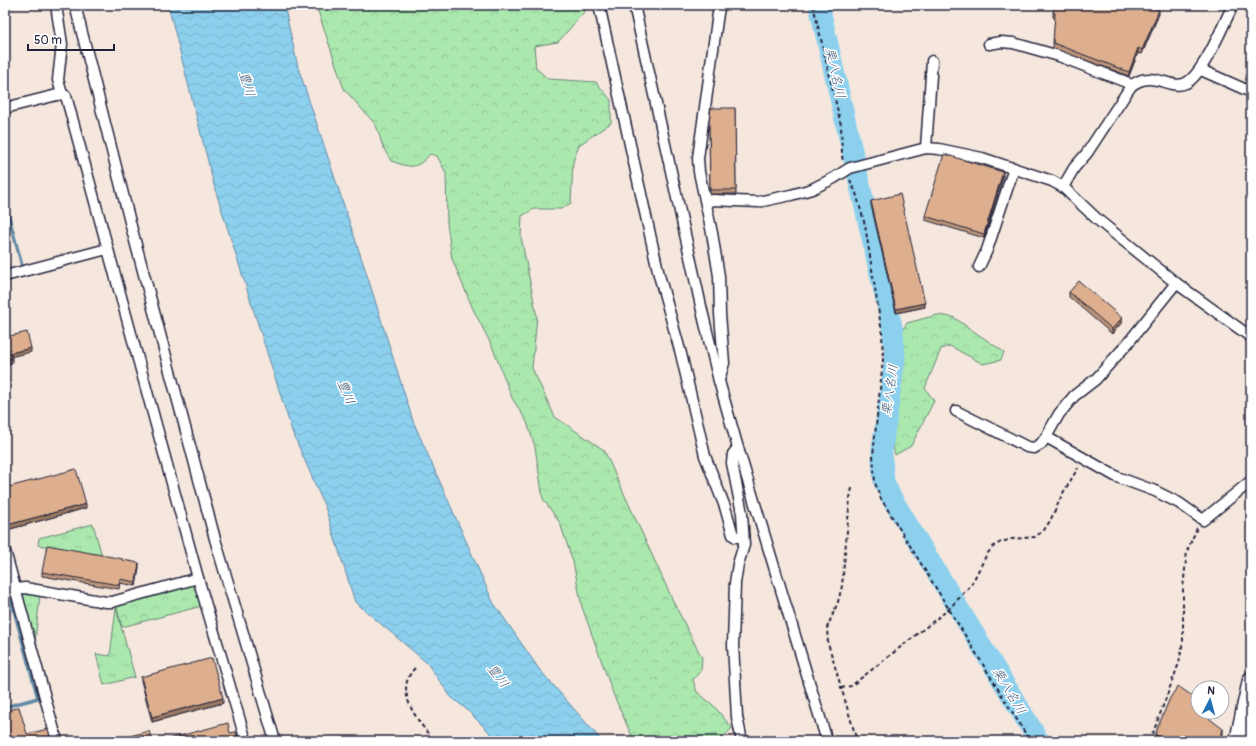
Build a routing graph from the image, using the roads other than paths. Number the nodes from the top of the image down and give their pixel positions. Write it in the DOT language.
graph roads {
  1 [pos="56,5"];
  2 [pos="75,5"];
  3 [pos="599,5"];
  4 [pos="634,5"];
  5 [pos="720,5"];
  6 [pos="1233,5"];
  7 [pos="989,44"];
  8 [pos="932,61"];
  9 [pos="1201,70"];
  10 [pos="1131,86"];
  11 [pos="1251,92"];
  12 [pos="62,94"];
  13 [pos="5,108"];
  14 [pos="926,148"];
  15 [pos="1014,168"];
  16 [pos="1063,187"];
  17 [pos="706,202"];
  18 [pos="107,249"];
  19 [pos="979,267"];
  20 [pos="5,276"];
  21 [pos="1176,283"];
  22 [pos="1251,337"];
  23 [pos="719,381"];
  24 [pos="956,411"];
  25 [pos="1046,437"];
  26 [pos="738,448"];
  27 [pos="1251,481"];
  28 [pos="743,534"];
  29 [pos="5,551"];
  30 [pos="198,578"];
  31 [pos="15,589"];
  32 [pos="5,592"];
  33 [pos="1251,680"];
  34 [pos="57,741"];
  35 [pos="246,741"];
  36 [pos="274,741"];
  37 [pos="742,741"];
  38 [pos="827,741"];
  39 [pos="1238,741"];
  1 -- 12 [label="street"];
  2 -- 36 [label="street"];
  3 -- 28 [label="street"];
  4 -- 23 [label="street"];
  5 -- 17 [label="street"];
  6 -- 9 [label="street"];
  7 -- 10 [label="street"];
  8 -- 14 [label="street"];
  9 -- 10 [label="street"];
  9 -- 11 [label="street"];
  10 -- 16 [label="street"];
  12 -- 13 [label="street"];
  12 -- 18 [label="street"];
  14 -- 15 [label="street"];
  14 -- 17 [label="street"];
  15 -- 16 [label="street"];
  15 -- 19 [label="street"];
  16 -- 21 [label="street"];
  17 -- 23 [label="street"];
  18 -- 20 [label="street"];
  18 -- 30 [label="street"];
  21 -- 22 [label="street"];
  21 -- 25 [label="street"];
  23 -- 26 [label="street"];
  24 -- 25 [label="street"];
  25 -- 27 [label="street"];
  26 -- 28 [label="street"];
  26 -- 38 [label="street"];
  28 -- 37 [label="street"];
  29 -- 31 [label="street"];
  30 -- 31 [label="street"];
  30 -- 35 [label="street"];
  31 -- 32 [label="street"];
  31 -- 34 [label="street"];
  33 -- 39 [label="main road"];
}
